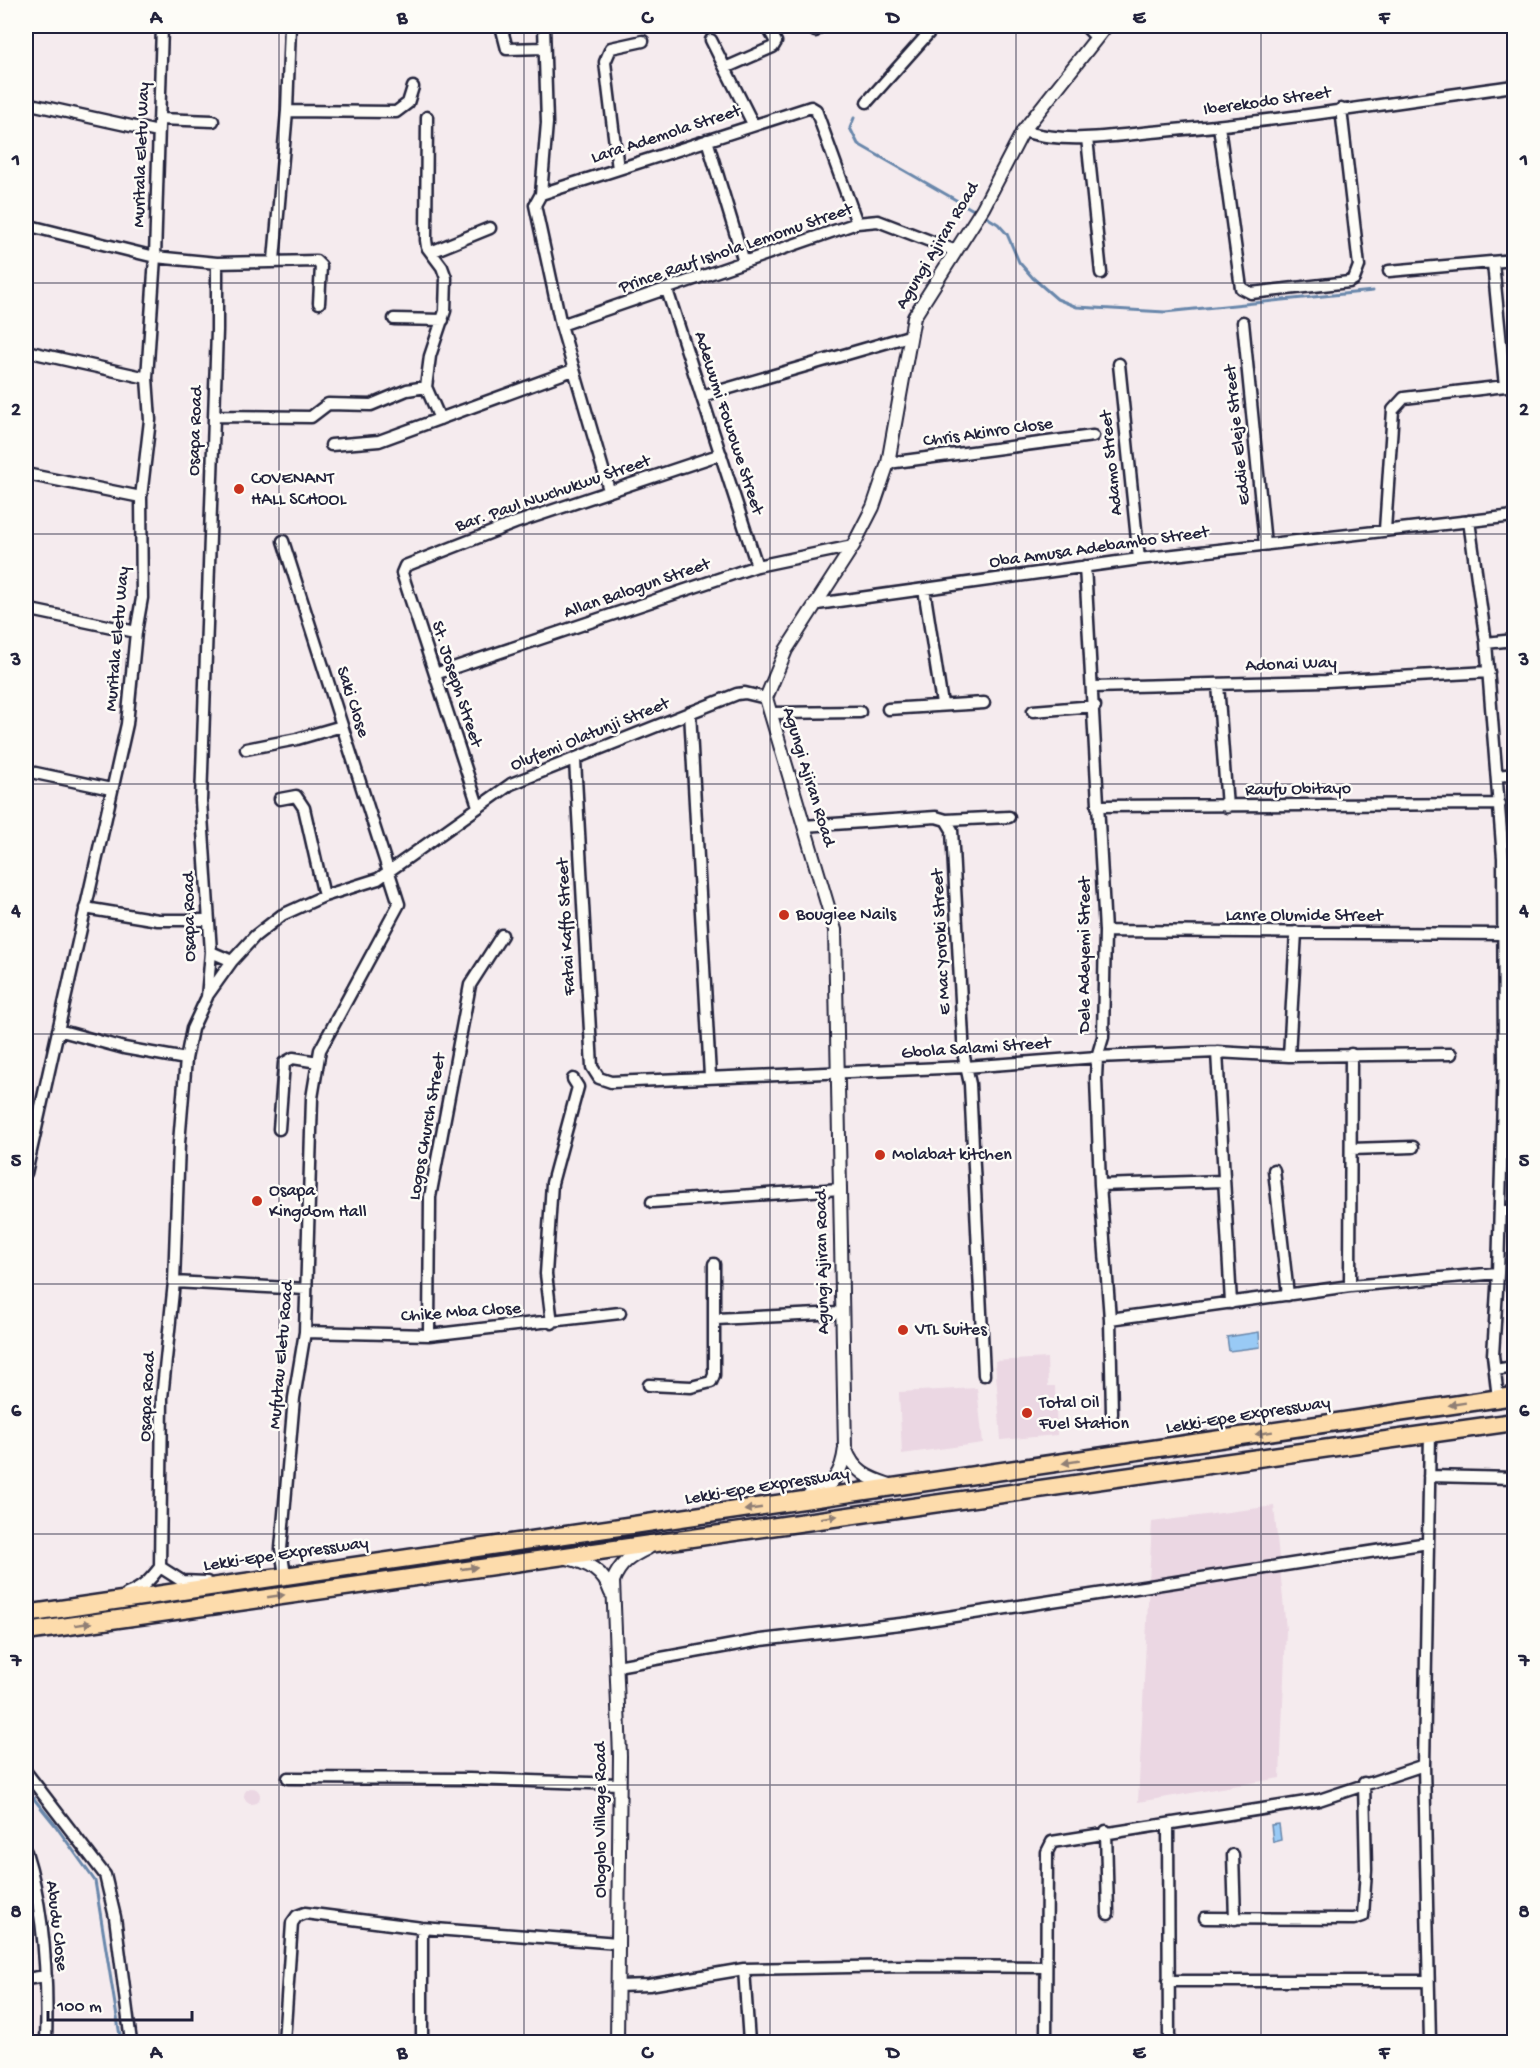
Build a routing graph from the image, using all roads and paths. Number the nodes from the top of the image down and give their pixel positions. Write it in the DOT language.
graph roads {
  1 [pos="162,26"];
  2 [pos="290,26"];
  3 [pos="501,26"];
  4 [pos="544,26"];
  5 [pos="767,26"];
  6 [pos="935,26"];
  7 [pos="1085,26"];
  8 [pos="1106,26"];
  9 [pos="1095,36"];
  10 [pos="711,40"];
  11 [pos="643,41"];
  12 [pos="544,48"];
  13 [pos="725,68"];
  14 [pos="1515,86"];
  15 [pos="413,87"];
  16 [pos="867,102"];
  17 [pos="26,103"];
  18 [pos="1341,109"];
  19 [pos="287,111"];
  20 [pos="427,117"];
  21 [pos="159,119"];
  22 [pos="213,121"];
  23 [pos="753,124"];
  24 [pos="1219,126"];
  25 [pos="1023,131"];
  26 [pos="158,132"];
  27 [pos="1087,138"];
  28 [pos="707,140"];
  29 [pos="618,169"];
  30 [pos="541,194"];
  31 [pos="857,223"];
  32 [pos="26,225"];
  33 [pos="490,228"];
  34 [pos="956,251"];
  35 [pos="431,252"];
  36 [pos="155,257"];
  37 [pos="274,260"];
  38 [pos="1515,260"];
  39 [pos="744,262"];
  40 [pos="1493,262"];
  41 [pos="216,263"];
  42 [pos="1389,271"];
  43 [pos="1101,273"];
  44 [pos="667,290"];
  45 [pos="319,303"];
  46 [pos="394,319"];
  47 [pos="443,320"];
  48 [pos="1243,322"];
  49 [pos="561,325"];
  50 [pos="909,336"];
  51 [pos="26,351"];
  52 [pos="1119,364"];
  53 [pos="573,370"];
  54 [pos="147,378"];
  55 [pos="1510,386"];
  56 [pos="426,387"];
  57 [pos="702,396"];
  58 [pos="214,416"];
  59 [pos="440,419"];
  60 [pos="1093,436"];
  61 [pos="331,445"];
  62 [pos="721,454"];
  63 [pos="888,463"];
  64 [pos="26,474"];
  65 [pos="609,490"];
  66 [pos="141,497"];
  67 [pos="1515,516"];
  68 [pos="1468,521"];
  69 [pos="1386,530"];
  70 [pos="283,541"];
  71 [pos="1265,544"];
  72 [pos="853,546"];
  73 [pos="1139,559"];
  74 [pos="757,566"];
  75 [pos="1085,566"];
  76 [pos="402,573"];
  77 [pos="924,589"];
  78 [pos="817,604"];
  79 [pos="26,609"];
  80 [pos="136,632"];
  81 [pos="1515,640"];
  82 [pos="1486,643"];
  83 [pos="1489,672"];
  84 [pos="435,674"];
  85 [pos="1218,684"];
  86 [pos="1093,687"];
  87 [pos="766,698"];
  88 [pos="984,703"];
  89 [pos="942,704"];
  90 [pos="1095,706"];
  91 [pos="888,709"];
  92 [pos="1033,711"];
  93 [pos="690,712"];
  94 [pos="860,712"];
  95 [pos="770,713"];
  96 [pos="342,726"];
  97 [pos="246,749"];
  98 [pos="574,760"];
  99 [pos="26,771"];
  100 [pos="1515,774"];
  101 [pos="1498,776"];
  102 [pos="111,789"];
  103 [pos="280,799"];
  104 [pos="1500,804"];
  105 [pos="477,806"];
  106 [pos="1097,806"];
  107 [pos="1227,807"];
  108 [pos="1009,817"];
  109 [pos="946,820"];
  110 [pos="804,826"];
  111 [pos="388,872"];
  112 [pos="324,896"];
  113 [pos="85,908"];
  114 [pos="209,920"];
  115 [pos="1105,931"];
  116 [pos="1296,932"];
  117 [pos="1503,934"];
  118 [pos="502,935"];
  119 [pos="211,952"];
  120 [pos="232,961"];
  121 [pos="1509,965"];
  122 [pos="207,997"];
  123 [pos="58,1030"];
  124 [pos="1217,1053"];
  125 [pos="1351,1054"];
  126 [pos="1451,1054"];
  127 [pos="1289,1056"];
  128 [pos="1097,1057"];
  129 [pos="186,1059"];
  130 [pos="318,1062"];
  131 [pos="966,1067"];
  132 [pos="837,1074"];
  133 [pos="710,1076"];
  134 [pos="573,1079"];
  135 [pos="611,1082"];
  136 [pos="1502,1092"];
  137 [pos="1515,1092"];
  138 [pos="279,1129"];
  139 [pos="1413,1147"];
  140 [pos="1351,1149"];
  141 [pos="1274,1170"];
  142 [pos="26,1173"];
  143 [pos="1223,1181"];
  144 [pos="1100,1185"];
  145 [pos="840,1189"];
  146 [pos="652,1202"];
  147 [pos="1501,1211"];
  148 [pos="1515,1211"];
  149 [pos="714,1264"];
  150 [pos="1498,1273"];
  151 [pos="174,1282"];
  152 [pos="1350,1286"];
  153 [pos="306,1289"];
  154 [pos="1288,1295"];
  155 [pos="1231,1303"];
  156 [pos="620,1313"];
  157 [pos="840,1313"];
  158 [pos="716,1319"];
  159 [pos="1110,1319"];
  160 [pos="552,1323"];
  161 [pos="305,1332"];
  162 [pos="429,1335"];
  163 [pos="1515,1367"];
  164 [pos="1495,1370"];
  165 [pos="984,1375"];
  166 [pos="649,1385"];
  167 [pos="1506,1397"];
  168 [pos="1112,1414"];
  169 [pos="1515,1422"];
  170 [pos="1430,1433"];
  171 [pos="845,1448"];
  172 [pos="1429,1476"];
  173 [pos="1515,1478"];
  174 [pos="894,1487"];
  175 [pos="789,1504"];
  176 [pos="678,1538"];
  177 [pos="1428,1544"];
  178 [pos="541,1557"];
  179 [pos="160,1567"];
  180 [pos="285,1575"];
  181 [pos="223,1583"];
  182 [pos="612,1597"];
  183 [pos="109,1602"];
  184 [pos="26,1614"];
  185 [pos="26,1632"];
  186 [pos="617,1666"];
  187 [pos="1424,1765"];
  188 [pos="26,1772"];
  189 [pos="288,1778"];
  190 [pos="1364,1783"];
  191 [pos="619,1784"];
  192 [pos="1168,1824"];
  193 [pos="1106,1832"];
  194 [pos="26,1852"];
  195 [pos="1233,1855"];
  196 [pos="1108,1914"];
  197 [pos="1205,1918"];
  198 [pos="1235,1919"];
  199 [pos="422,1928"];
  200 [pos="618,1943"];
  201 [pos="1046,1967"];
  202 [pos="744,1969"];
  203 [pos="46,1976"];
  204 [pos="26,1979"];
  205 [pos="1168,1981"];
  206 [pos="1428,1981"];
  207 [pos="617,1986"];
  208 [pos="46,2043"];
  209 [pos="131,2043"];
  210 [pos="284,2043"];
  211 [pos="422,2043"];
  212 [pos="617,2043"];
  213 [pos="750,2043"];
  214 [pos="1046,2043"];
  215 [pos="1169,2043"];
  216 [pos="1430,2043"];
  1 -- 21 [label="street, Muritala Eletu Way"];
  2 -- 19 [label="street"];
  3 -- 12 [label="street"];
  4 -- 12 [label="street"];
  5 -- 13 [label="street"];
  6 -- 16 [label="street"];
  7 -- 9 [label="street"];
  8 -- 9 [label="street, Agungi Ajiran Road"];
  9 -- 25 [label="street, Agungi Ajiran Road"];
  10 -- 13 [label="street"];
  11 -- 29 [label="street"];
  12 -- 30 [label="street"];
  13 -- 23 [label="street"];
  14 -- 18 [label="street, Iberekodo Street"];
  15 -- 19 [label="street"];
  17 -- 26 [label="street"];
  18 -- 24 [label="street, Iberekodo Street"];
  18 -- 24 [label="street"];
  19 -- 37 [label="street"];
  20 -- 35 [label="street"];
  21 -- 22 [label="street"];
  21 -- 26 [label="street, Muritala Eletu Way"];
  23 -- 28 [label="street, Lara Ademola Street"];
  23 -- 31 [label="street, Lara Ademola Street"];
  24 -- 27 [label="street, Iberekodo Street"];
  25 -- 27 [label="street, Iberekodo Street"];
  25 -- 34 [label="street, Agungi Ajiran Road"];
  26 -- 36 [label="street, Muritala Eletu Way"];
  27 -- 43 [label="street"];
  28 -- 29 [label="street, Lara Ademola Street"];
  28 -- 39 [label="street"];
  29 -- 30 [label="street, Lara Ademola Street"];
  30 -- 49 [label="street"];
  31 -- 34 [label="street, Prince Rauf Ishola Lemomu Street"];
  31 -- 39 [label="street, Prince Rauf Ishola Lemomu Street"];
  32 -- 36 [label="street"];
  33 -- 35 [label="street"];
  34 -- 50 [label="street, Agungi Ajiran Road"];
  35 -- 47 [label="street"];
  36 -- 41 [label="street"];
  36 -- 54 [label="street, Muritala Eletu Way"];
  37 -- 41 [label="street"];
  37 -- 45 [label="street"];
  38 -- 40 [label="street"];
  39 -- 44 [label="street, Prince Rauf Ishola Lemomu Street"];
  40 -- 42 [label="street"];
  40 -- 55 [label="street"];
  41 -- 58 [label="street, Osapa Road"];
  44 -- 49 [label="street, Prince Rauf Ishola Lemomu Street"];
  44 -- 57 [label="street, Adewumi Fowowe Street"];
  46 -- 47 [label="street"];
  47 -- 56 [label="street"];
  48 -- 71 [label="street, Eddie Eleje Street"];
  49 -- 53 [label="street"];
  50 -- 57 [label="street"];
  50 -- 63 [label="street, Agungi Ajiran Road"];
  51 -- 54 [label="street"];
  52 -- 73 [label="street, Adamo Street"];
  53 -- 59 [label="street"];
  53 -- 65 [label="street"];
  54 -- 66 [label="street, Muritala Eletu Way"];
  55 -- 69 [label="street"];
  56 -- 58 [label="street"];
  56 -- 59 [label="street"];
  57 -- 62 [label="street, Adewumi Fowowe Street"];
  58 -- 114 [label="street, Osapa Road"];
  59 -- 61 [label="street"];
  60 -- 63 [label="street, Chris Akinro Close"];
  62 -- 65 [label="street, Bar. Paul Nwchukwu Street"];
  62 -- 74 [label="street, Adewumi Fowowe Street"];
  63 -- 72 [label="street, Agungi Ajiran Road"];
  64 -- 66 [label="street"];
  65 -- 76 [label="street, Bar. Paul Nwchukwu Street"];
  66 -- 80 [label="street, Muritala Eletu Way"];
  67 -- 68 [label="street, Oba Amusa Adebambo Street"];
  68 -- 69 [label="street, Oba Amusa Adebambo Street"];
  68 -- 82 [label="street"];
  69 -- 71 [label="street, Oba Amusa Adebambo Street"];
  70 -- 96 [label="street, Saki Close"];
  71 -- 73 [label="street, Oba Amusa Adebambo Street"];
  72 -- 74 [label="street, Allan Balogun Street"];
  72 -- 78 [label="street, Agungi Ajiran Road"];
  73 -- 75 [label="street, Oba Amusa Adebambo Street"];
  74 -- 84 [label="street, Allan Balogun Street"];
  75 -- 77 [label="street, Oba Amusa Adebambo Street"];
  75 -- 86 [label="street, Dele Adeyemi Street"];
  76 -- 84 [label="street, St. Joseph Street"];
  77 -- 78 [label="street, Oba Amusa Adebambo Street"];
  77 -- 89 [label="street"];
  78 -- 87 [label="street, Agungi Ajiran Road"];
  79 -- 80 [label="street"];
  80 -- 102 [label="street, Muritala Eletu Way"];
  81 -- 82 [label="street"];
  82 -- 83 [label="street"];
  83 -- 85 [label="street, Adonai Way"];
  83 -- 101 [label="street"];
  84 -- 105 [label="street, St. Joseph Street"];
  85 -- 86 [label="street, Adonai Way"];
  85 -- 107 [label="street"];
  86 -- 90 [label="street, Dele Adeyemi Street"];
  87 -- 93 [label="street, Olufemi Olatunji Street"];
  87 -- 95 [label="street, Agungi Ajiran Road"];
  88 -- 89 [label="street"];
  89 -- 91 [label="street"];
  90 -- 92 [label="street"];
  90 -- 106 [label="street, Dele Adeyemi Street"];
  93 -- 98 [label="street, Olufemi Olatunji Street"];
  93 -- 133 [label="street"];
  94 -- 95 [label="street"];
  95 -- 110 [label="street, Agungi Ajiran Road"];
  96 -- 97 [label="street"];
  96 -- 111 [label="street, Saki Close"];
  98 -- 105 [label="street, Olufemi Olatunji Street"];
  98 -- 135 [label="street, Fatai Kaffo Street"];
  99 -- 102 [label="street"];
  100 -- 101 [label="street"];
  101 -- 104 [label="street"];
  102 -- 113 [label="street, Muritala Eletu Way"];
  103 -- 112 [label="street"];
  104 -- 107 [label="street, Raufu Obitayo"];
  104 -- 117 [label="street"];
  105 -- 111 [label="street, Olufemi Olatunji Street"];
  106 -- 107 [label="street, Raufu Obitayo"];
  106 -- 115 [label="street, Dele Adeyemi Street"];
  108 -- 109 [label="street"];
  109 -- 110 [label="street"];
  109 -- 131 [label="street, E Mac Yoroki Street"];
  110 -- 132 [label="street, Agungi Ajiran Road"];
  111 -- 112 [label="street, Olufemi Olatunji Street"];
  111 -- 130 [label="street, Mufutau Eletu Road"];
  112 -- 120 [label="street, Olufemi Olatunji Street"];
  113 -- 114 [label="street"];
  113 -- 123 [label="street, Muritala Eletu Way"];
  114 -- 119 [label="street, Osapa Road"];
  115 -- 116 [label="street, Lanre Olumide Street"];
  115 -- 128 [label="street, Dele Adeyemi Street"];
  116 -- 117 [label="street, Lanre Olumide Street"];
  116 -- 127 [label="street"];
  117 -- 121 [label="street"];
  118 -- 162 [label="street, Logos Church Street"];
  119 -- 120 [label="street"];
  119 -- 122 [label="street, Osapa Road"];
  120 -- 122 [label="street, Olufemi Olatunji Street"];
  121 -- 136 [label="street"];
  122 -- 129 [label="street, Osapa Road"];
  123 -- 129 [label="street"];
  123 -- 142 [label="street, Muritala Eletu Way"];
  124 -- 127 [label="street, Gbola Salami Street"];
  124 -- 128 [label="street, Gbola Salami Street"];
  124 -- 143 [label="street"];
  125 -- 126 [label="street, Gbola Salami Street"];
  125 -- 127 [label="street, Gbola Salami Street"];
  125 -- 140 [label="street"];
  128 -- 131 [label="street, Gbola Salami Street"];
  128 -- 144 [label="street, Dele Adeyemi Street"];
  129 -- 151 [label="street, Osapa Road"];
  130 -- 138 [label="street"];
  130 -- 153 [label="street, Mufutau Eletu Road"];
  131 -- 132 [label="street, Gbola Salami Street"];
  131 -- 165 [label="street, E Mac Yoroki Street"];
  132 -- 133 [label="street, Gbola Salami Street"];
  132 -- 145 [label="street, Agungi Ajiran Road"];
  133 -- 135 [label="street, Gbola Salami Street"];
  134 -- 160 [label="street"];
  136 -- 137 [label="street"];
  136 -- 147 [label="street"];
  139 -- 140 [label="street"];
  140 -- 152 [label="street"];
  141 -- 154 [label="street"];
  143 -- 144 [label="street"];
  143 -- 155 [label="street"];
  144 -- 159 [label="street, Dele Adeyemi Street"];
  145 -- 146 [label="street"];
  145 -- 157 [label="street, Agungi Ajiran Road"];
  147 -- 148 [label="street"];
  147 -- 150 [label="street"];
  149 -- 158 [label="street"];
  150 -- 152 [label="street"];
  150 -- 164 [label="street"];
  151 -- 153 [label="street"];
  151 -- 179 [label="street, Osapa Road"];
  152 -- 154 [label="street"];
  153 -- 161 [label="street, Mufutau Eletu Road"];
  154 -- 155 [label="street"];
  155 -- 159 [label="street"];
  156 -- 160 [label="street, Chike Mba Close"];
  157 -- 158 [label="street"];
  157 -- 171 [label="street, Agungi Ajiran Road"];
  158 -- 166 [label="street"];
  159 -- 168 [label="street, Dele Adeyemi Street"];
  160 -- 162 [label="street, Chike Mba Close"];
  161 -- 162 [label="street, Chike Mba Close"];
  161 -- 180 [label="street, Mufutau Eletu Road"];
  163 -- 164 [label="street"];
  164 -- 167 [label="street"];
  167 -- 174 [label="highway, Lekki-Epe Expressway, one-way"];
  169 -- 170 [label="highway, Lekki-Epe Expressway"];
  170 -- 172 [label="street"];
  176 -- 170 [label="highway, Lekki-Epe Expressway, one-way"];
  171 -- 174 [label="street"];
  171 -- 175 [label="street"];
  172 -- 173 [label="street"];
  172 -- 177 [label="street"];
  174 -- 175 [label="highway, Lekki-Epe Expressway"];
  175 -- 180 [label="highway, Lekki-Epe Expressway, one-way"];
  176 -- 178 [label="highway, Lekki-Epe Expressway"];
  176 -- 182 [label="street"];
  177 -- 186 [label="street"];
  177 -- 187 [label="street"];
  178 -- 182 [label="street"];
  185 -- 178 [label="highway, Lekki-Epe Expressway, one-way"];
  179 -- 181 [label="street"];
  179 -- 183 [label="street"];
  180 -- 181 [label="highway, Lekki-Epe Expressway"];
  181 -- 183 [label="highway, Lekki-Epe Expressway"];
  182 -- 186 [label="street, Ologolo Village Road"];
  183 -- 184 [label="highway, Lekki-Epe Expressway"];
  186 -- 191 [label="street, Ologolo Village Road"];
  187 -- 190 [label="street"];
  187 -- 206 [label="street"];
  188 -- 209 [label="street"];
  189 -- 191 [label="street"];
  190 -- 192 [label="street"];
  190 -- 198 [label="street"];
  191 -- 200 [label="street, Ologolo Village Road"];
  192 -- 193 [label="street"];
  192 -- 205 [label="street"];
  193 -- 196 [label="street"];
  193 -- 201 [label="street"];
  194 -- 203 [label="street, Abudu Close"];
  195 -- 198 [label="street"];
  197 -- 198 [label="street"];
  199 -- 200 [label="street"];
  199 -- 210 [label="street"];
  199 -- 211 [label="street"];
  200 -- 207 [label="street, Ologolo Village Road"];
  201 -- 202 [label="street"];
  201 -- 214 [label="street"];
  202 -- 207 [label="street"];
  202 -- 213 [label="street"];
  203 -- 204 [label="street"];
  203 -- 208 [label="street, Abudu Close"];
  205 -- 206 [label="street"];
  205 -- 215 [label="street"];
  206 -- 216 [label="street"];
  207 -- 212 [label="street, Ologolo Village Road"];
}
